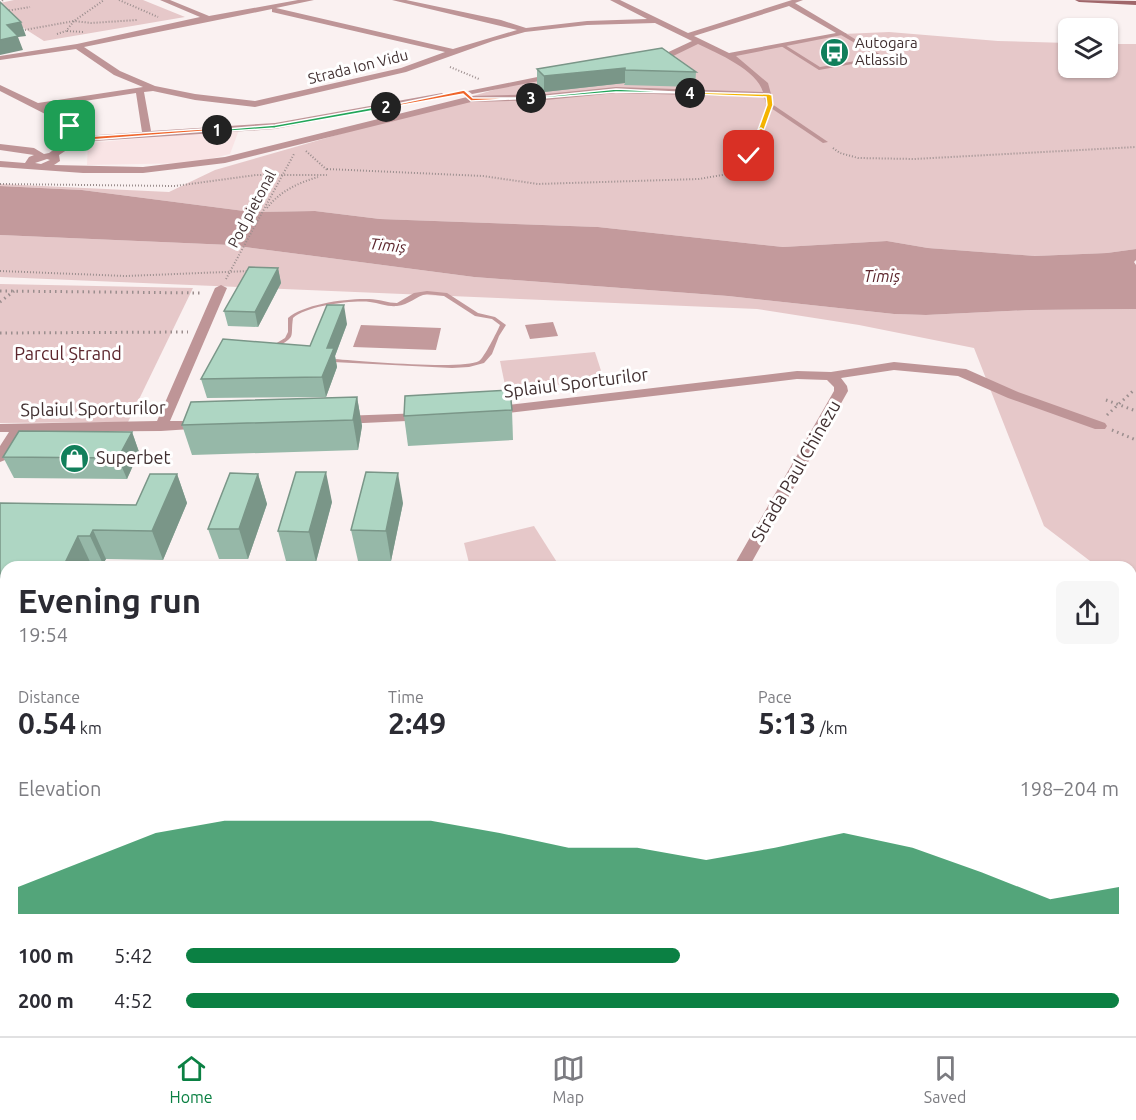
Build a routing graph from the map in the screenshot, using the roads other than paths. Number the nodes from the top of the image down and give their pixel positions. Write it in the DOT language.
graph roads {
  1 [pos="164,0"];
  2 [pos="310,0"];
  3 [pos="396,0"];
  4 [pos="614,0"];
  5 [pos="799,0"];
  6 [pos="1078,0"];
  7 [pos="408,1"];
  8 [pos="1136,3"];
  9 [pos="791,4"];
  10 [pos="270,8"];
  11 [pos="208,18"];
  12 [pos="653,21"];
  13 [pos="525,30"];
  14 [pos="843,34"];
  15 [pos="688,35"];
  16 [pos="699,40"];
  17 [pos="77,46"];
  18 [pos="783,46"];
  19 [pos="454,52"];
  20 [pos="730,55"];
  21 [pos="0,58"];
  22 [pos="640,62"];
  23 [pos="562,75"];
  24 [pos="528,80"];
  25 [pos="0,88"];
  26 [pos="153,88"];
  27 [pos="140,92"];
  28 [pos="468,96"];
  29 [pos="546,97"];
  30 [pos="769,100"];
  31 [pos="38,106"];
  32 [pos="369,110"];
  33 [pos="265,115"];
  34 [pos="381,121"];
  35 [pos="147,133"];
  36 [pos="77,139"];
  37 [pos="825,142"];
  38 [pos="300,146"];
  39 [pos="0,147"];
  40 [pos="35,163"];
  41 [pos="0,165"];
  42 [pos="222,288"];
  43 [pos="831,376"];
  44 [pos="480,412"];
  45 [pos="436,416"];
  46 [pos="324,421"];
  47 [pos="220,425"];
  48 [pos="1100,426"];
  49 [pos="161,427"];
  50 [pos="0,428"];
  51 [pos="18,428"];
  52 [pos="0,457"];
  53 [pos="744,561"];
  1 -- 11 [label="street"];
  2 -- 10 [label="street"];
  3 -- 7 [label="street"];
  4 -- 12 [label="street"];
  5 -- 9 [label="street"];
  6 -- 8 [label="main road"];
  7 -- 13 [label="street"];
  9 -- 14 [label="street"];
  9 -- 15 [label="street"];
  10 -- 11 [label="street"];
  10 -- 19 [label="street"];
  11 -- 17 [label="street"];
  12 -- 13 [label="street, Strada Ion Vidu"];
  12 -- 15 [label="street"];
  13 -- 19 [label="street, Strada Ion Vidu"];
  14 -- 18 [label="street"];
  14 -- 18 [label="lane"];
  15 -- 16 [label="street"];
  16 -- 20 [label="street"];
  16 -- 22 [label="street"];
  17 -- 21 [label="street"];
  17 -- 26 [label="street, Strada Ion Vidu"];
  18 -- 20 [label="street"];
  19 -- 33 [label="street, Strada Ion Vidu"];
  20 -- 30 [label="street"];
  23 -- 24 [label="street"];
  24 -- 28 [label="street"];
  24 -- 29 [label="street"];
  25 -- 31 [label="street"];
  26 -- 27 [label="street"];
  26 -- 33 [label="street, Strada Ion Vidu"];
  27 -- 31 [label="street"];
  27 -- 35 [label="street"];
  28 -- 29 [label="street"];
  28 -- 32 [label="street"];
  28 -- 34 [label="street"];
  29 -- 30 [label="street"];
  30 -- 37 [label="lane"];
  31 -- 36 [label="street"];
  32 -- 33 [label="street"];
  32 -- 34 [label="street"];
  33 -- 36 [label="street"];
  33 -- 38 [label="street"];
  34 -- 38 [label="street"];
  36 -- 40 [label="street"];
  38 -- 40 [label="street"];
  39 -- 40 [label="street"];
  40 -- 41 [label="street"];
  42 -- 49 [label="street"];
  43 -- 44 [label="street, Splaiul Sporturilor"];
  43 -- 48 [label="street, Splaiul Sporturilor"];
  43 -- 53 [label="street, Strada Paul Chinezu"];
  45 -- 46 [label="street"];
  47 -- 49 [label="street, Splaiul Sporturilor"];
  49 -- 51 [label="street, Splaiul Sporturilor"];
  50 -- 51 [label="street, Splaiul Sporturilor"];
  51 -- 52 [label="street"];
}
